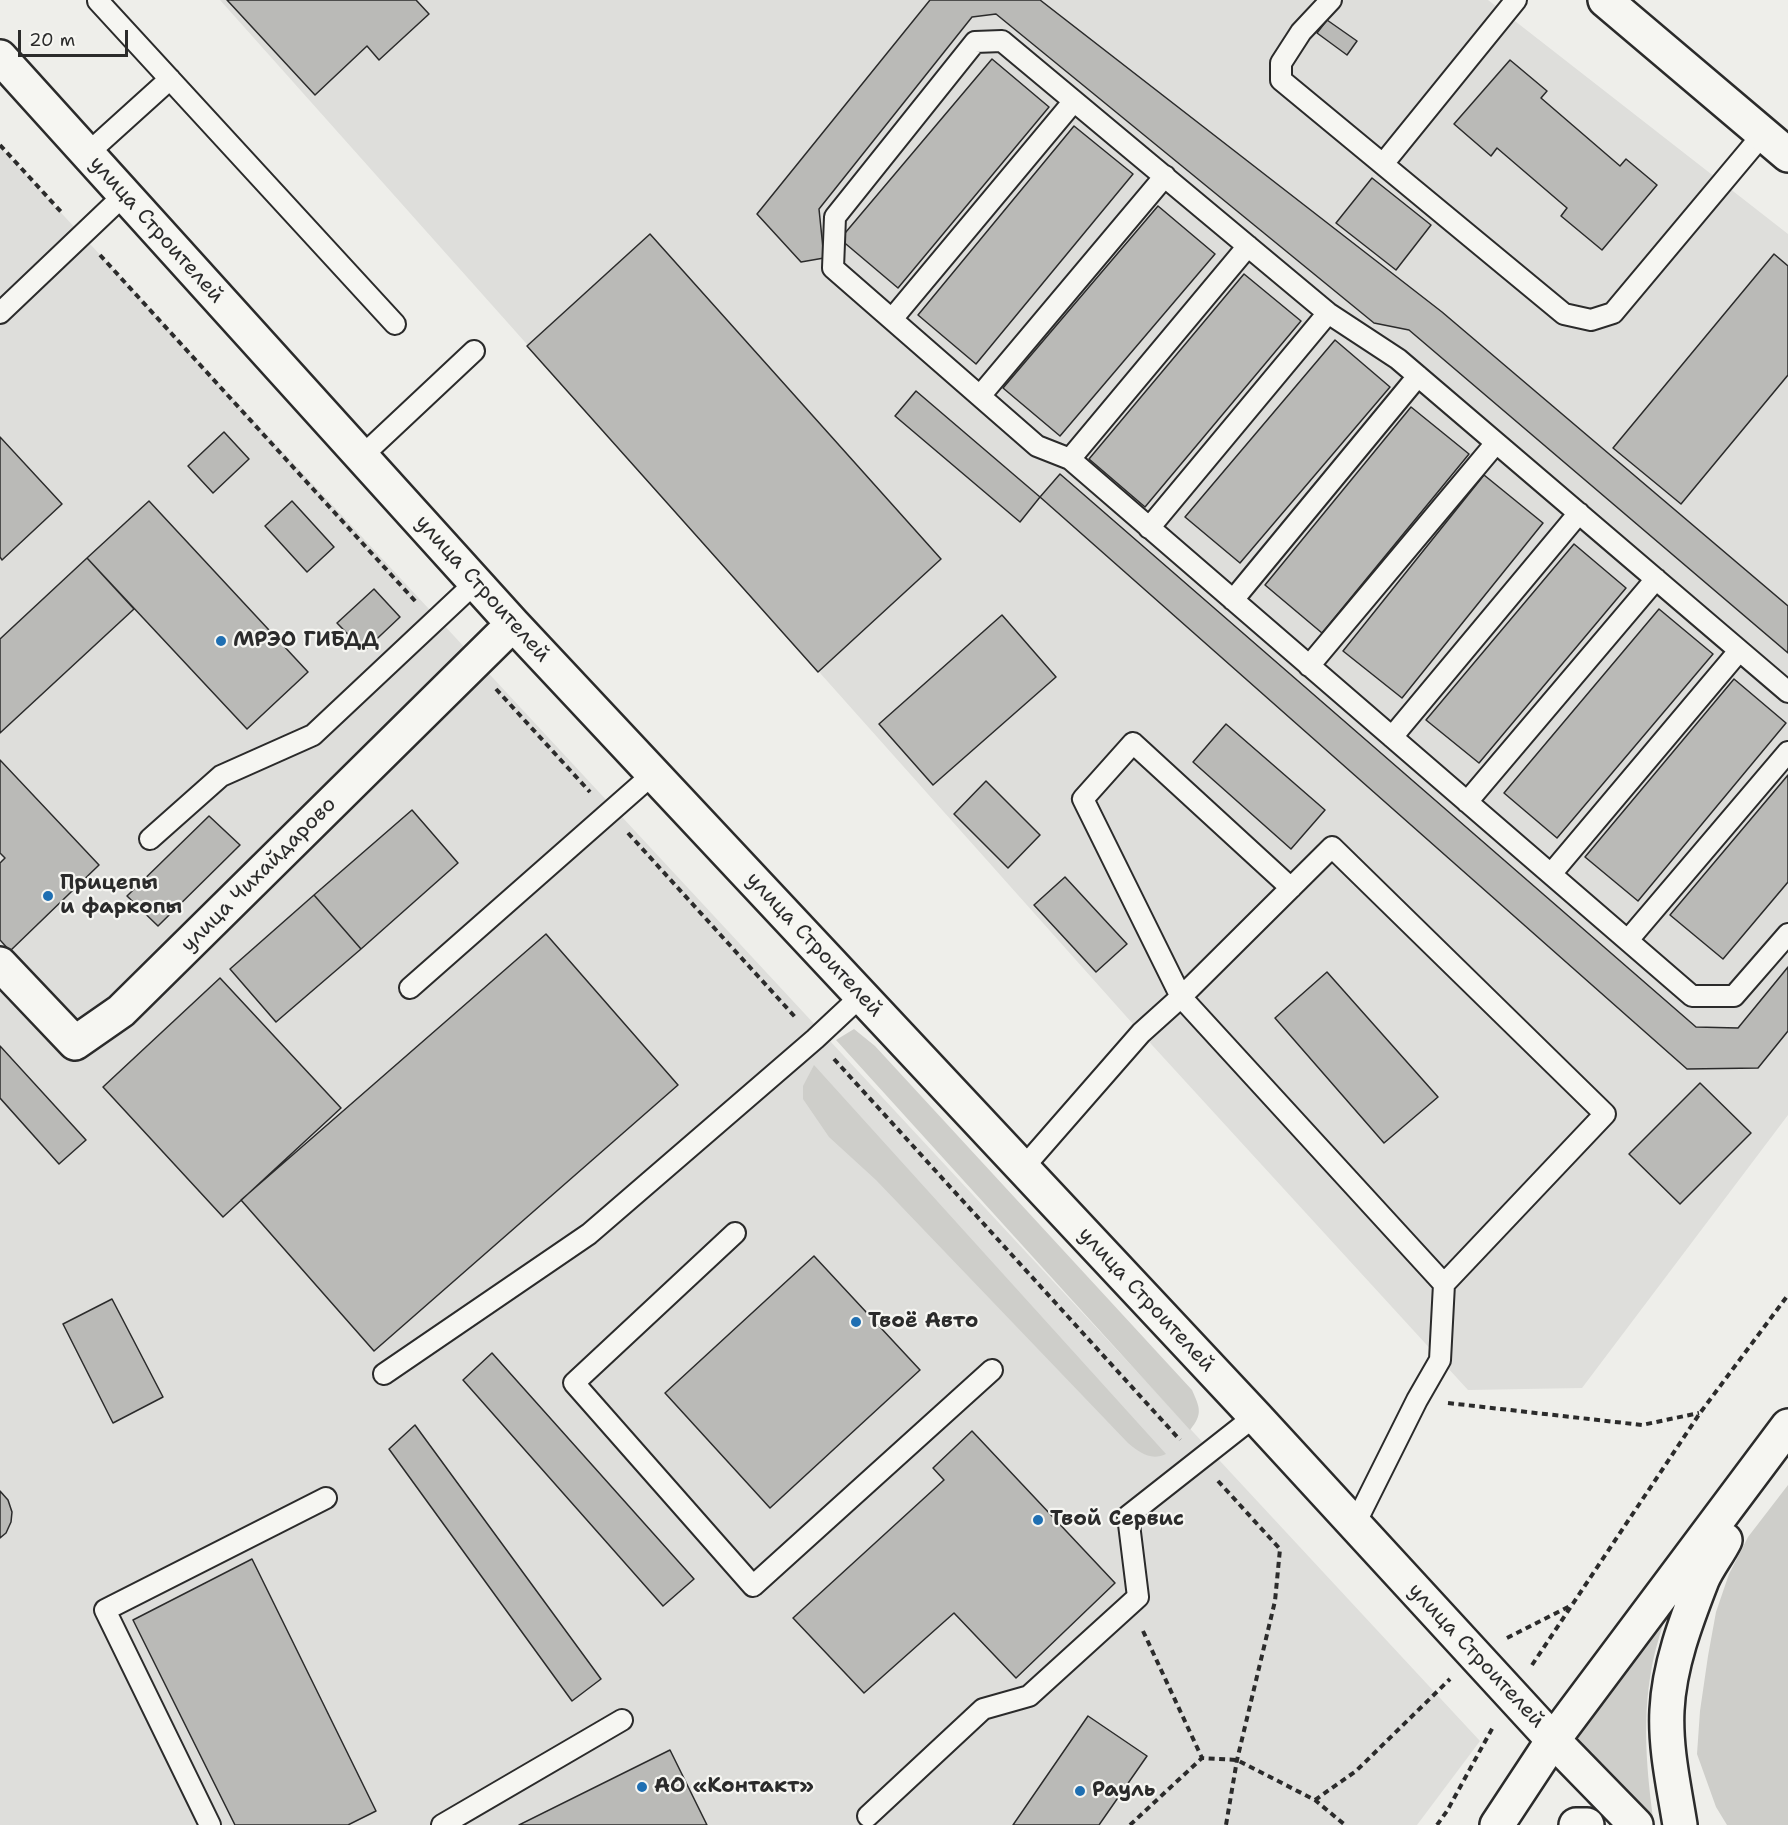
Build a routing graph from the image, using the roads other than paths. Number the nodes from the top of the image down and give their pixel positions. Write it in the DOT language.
graph roads {
  1 [pos="99,0"];
  2 [pos="1331,0"];
  3 [pos="1516,0"];
  4 [pos="1605,0"];
  5 [pos="0,57"];
  6 [pos="170,79"];
  7 [pos="1074,101"];
  8 [pos="1763,134"];
  9 [pos="87,154"];
  10 [pos="1788,155"];
  11 [pos="1383,164"];
  12 [pos="1165,176"];
  13 [pos="124,195"];
  14 [pos="1248,246"];
  15 [pos="0,313"];
  16 [pos="1328,313"];
  17 [pos="892,319"];
  18 [pos="395,324"];
  19 [pos="474,351"];
  20 [pos="1418,376"];
  21 [pos="980,396"];
  22 [pos="1496,443"];
  23 [pos="361,457"];
  24 [pos="1070,459"];
  25 [pos="1579,513"];
  26 [pos="1149,528"];
  27 [pos="1656,579"];
  28 [pos="476,582"];
  29 [pos="1233,600"];
  30 [pos="513,624"];
  31 [pos="1739,651"];
  32 [pos="1309,666"];
  33 [pos="1788,692"];
  34 [pos="1392,736"];
  35 [pos="1788,752"];
  36 [pos="653,774"];
  37 [pos="1467,802"];
  38 [pos="150,839"];
  39 [pos="1551,874"];
  40 [pos="1291,888"];
  41 [pos="1788,934"];
  42 [pos="1628,940"];
  43 [pos="0,964"];
  44 [pos="410,988"];
  45 [pos="861,996"];
  46 [pos="1180,997"];
  47 [pos="1023,1168"];
  48 [pos="735,1233"];
  49 [pos="1444,1284"];
  50 [pos="992,1370"];
  51 [pos="384,1374"];
  52 [pos="1255,1416"];
  53 [pos="1788,1426"];
  54 [pos="1740,1489"];
  55 [pos="326,1498"];
  56 [pos="1354,1524"];
  57 [pos="622,1720"];
  58 [pos="1553,1740"];
  59 [pos="868,1816"];
  60 [pos="210,1825"];
  61 [pos="442,1825"];
  62 [pos="1497,1825"];
  63 [pos="1576,1825"];
  64 [pos="1587,1825"];
  65 [pos="1636,1825"];
  66 [pos="1680,1825"];
  1 -- 6 [label="lane"];
  2 -- 11 [label="lane"];
  3 -- 11 [label="lane"];
  4 -- 8 [label="street"];
  5 -- 9 [label="street, улица Строителей"];
  6 -- 9 [label="lane"];
  6 -- 18 [label="lane"];
  7 -- 12 [label="lane"];
  7 -- 17 [label="lane"];
  7 -- 17 [label="lane"];
  8 -- 10 [label="street"];
  8 -- 11 [label="lane"];
  9 -- 13 [label="street, улица Строителей"];
  12 -- 14 [label="lane"];
  12 -- 21 [label="lane"];
  13 -- 15 [label="lane"];
  13 -- 23 [label="street, улица Строителей"];
  14 -- 16 [label="lane"];
  14 -- 24 [label="lane"];
  16 -- 20 [label="lane"];
  16 -- 26 [label="lane"];
  17 -- 21 [label="lane"];
  19 -- 23 [label="lane"];
  20 -- 22 [label="lane"];
  20 -- 29 [label="lane"];
  21 -- 24 [label="lane"];
  22 -- 25 [label="lane"];
  22 -- 32 [label="lane"];
  23 -- 28 [label="street, улица Строителей"];
  24 -- 26 [label="lane"];
  25 -- 27 [label="lane"];
  25 -- 34 [label="lane"];
  26 -- 29 [label="lane"];
  27 -- 31 [label="lane"];
  27 -- 37 [label="lane"];
  28 -- 30 [label="street, улица Строителей"];
  28 -- 38 [label="lane"];
  29 -- 32 [label="lane"];
  30 -- 36 [label="street, улица Строителей"];
  30 -- 43 [label="street, улица Чихайдарово"];
  31 -- 33 [label="lane"];
  31 -- 39 [label="lane"];
  32 -- 34 [label="lane"];
  34 -- 37 [label="lane"];
  35 -- 42 [label="lane"];
  36 -- 44 [label="lane"];
  36 -- 45 [label="street, улица Строителей"];
  37 -- 39 [label="lane"];
  39 -- 42 [label="lane"];
  40 -- 46 [label="lane"];
  40 -- 46 [label="lane"];
  40 -- 49 [label="lane"];
  41 -- 42 [label="lane"];
  45 -- 47 [label="street, улица Строителей"];
  45 -- 51 [label="lane"];
  46 -- 47 [label="lane"];
  46 -- 49 [label="lane"];
  47 -- 52 [label="street, улица Строителей"];
  48 -- 50 [label="lane"];
  49 -- 56 [label="lane"];
  52 -- 56 [label="street, улица Строителей"];
  52 -- 59 [label="lane"];
  53 -- 54 [label="street"];
  54 -- 58 [label="street"];
  54 -- 66 [label="street"];
  55 -- 60 [label="lane"];
  56 -- 58 [label="street, улица Строителей"];
  57 -- 61 [label="lane"];
  58 -- 62 [label="street"];
  58 -- 65 [label="street, улица Строителей"];
  63 -- 64 [label="street"];
}
